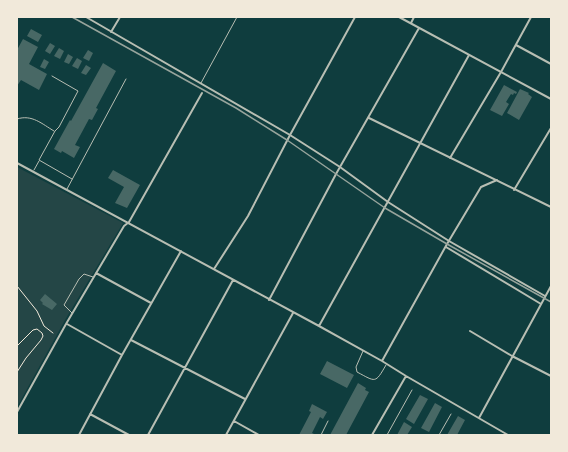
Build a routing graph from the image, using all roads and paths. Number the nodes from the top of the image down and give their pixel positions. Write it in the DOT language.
graph roads {
  1 [pos="86,17"];
  2 [pos="120,17"];
  3 [pos="237,17"];
  4 [pos="355,17"];
  5 [pos="399,17"];
  6 [pos="414,17"];
  7 [pos="531,17"];
  8 [pos="411,23"];
  9 [pos="419,28"];
  10 [pos="111,32"];
  11 [pos="516,45"];
  12 [pos="469,55"];
  13 [pos="551,64"];
  14 [pos="501,72"];
  15 [pos="52,76"];
  16 [pos="126,79"];
  17 [pos="201,83"];
  18 [pos="202,93"];
  19 [pos="551,99"];
  20 [pos="369,117"];
  21 [pos="17,119"];
  22 [pos="551,128"];
  23 [pos="55,131"];
  24 [pos="290,135"];
  25 [pos="421,143"];
  26 [pos="450,158"];
  27 [pos="39,160"];
  28 [pos="17,163"];
  29 [pos="340,167"];
  30 [pos="33,172"];
  31 [pos="72,179"];
  32 [pos="497,180"];
  33 [pos="67,190"];
  34 [pos="514,190"];
  35 [pos="388,202"];
  36 [pos="551,207"];
  37 [pos="129,222"];
  38 [pos="449,241"];
  39 [pos="445,247"];
  40 [pos="181,251"];
  41 [pos="214,269"];
  42 [pos="96,273"];
  43 [pos="94,278"];
  44 [pos="233,280"];
  45 [pos="17,286"];
  46 [pos="551,286"];
  47 [pos="545,296"];
  48 [pos="269,300"];
  49 [pos="151,304"];
  50 [pos="541,304"];
  51 [pos="73,313"];
  52 [pos="293,313"];
  53 [pos="66,324"];
  54 [pos="319,326"];
  55 [pos="470,331"];
  56 [pos="53,333"];
  57 [pos="130,339"];
  58 [pos="17,346"];
  59 [pos="363,350"];
  60 [pos="122,355"];
  61 [pos="512,356"];
  62 [pos="382,361"];
  63 [pos="387,364"];
  64 [pos="185,368"];
  65 [pos="17,372"];
  66 [pos="406,376"];
  67 [pos="551,376"];
  68 [pos="412,390"];
  69 [pos="245,399"];
  70 [pos="17,412"];
  71 [pos="90,414"];
  72 [pos="451,414"];
  73 [pos="479,418"];
  74 [pos="233,421"];
  75 [pos="328,421"];
  76 [pos="79,435"];
  77 [pos="129,435"];
  78 [pos="148,435"];
  79 [pos="226,435"];
  80 [pos="259,435"];
  81 [pos="321,435"];
  82 [pos="372,435"];
  83 [pos="387,435"];
  84 [pos="438,435"];
  85 [pos="508,435"];
  1 -- 10 [label="street"];
  2 -- 10 [label="street"];
  3 -- 17 [label="lane"];
  4 -- 24 [label="street"];
  5 -- 8 [label="street"];
  6 -- 8 [label="street"];
  7 -- 11 [label="street"];
  8 -- 9 [label="street"];
  9 -- 12 [label="street"];
  9 -- 20 [label="street"];
  10 -- 17 [label="street"];
  11 -- 13 [label="street"];
  11 -- 14 [label="street"];
  12 -- 14 [label="street"];
  12 -- 25 [label="street"];
  14 -- 19 [label="street"];
  14 -- 26 [label="street"];
  15 -- 23 [label="lane"];
  16 -- 31 [label="lane"];
  17 -- 24 [label="street"];
  18 -- 37 [label="street"];
  20 -- 25 [label="street"];
  20 -- 29 [label="street"];
  21 -- 23 [label="lane"];
  22 -- 34 [label="street"];
  23 -- 27 [label="lane"];
  24 -- 29 [label="street"];
  24 -- 41 [label="street"];
  25 -- 26 [label="street"];
  25 -- 35 [label="street"];
  26 -- 32 [label="street"];
  27 -- 30 [label="lane"];
  27 -- 31 [label="lane"];
  28 -- 30 [label="street"];
  29 -- 35 [label="street"];
  29 -- 48 [label="street"];
  30 -- 33 [label="street"];
  31 -- 33 [label="lane"];
  32 -- 34 [label="street"];
  32 -- 38 [label="street"];
  33 -- 37 [label="street"];
  34 -- 36 [label="street"];
  35 -- 38 [label="street"];
  35 -- 54 [label="street"];
  37 -- 40 [label="street"];
  37 -- 42 [label="street"];
  38 -- 39 [label="street"];
  38 -- 47 [label="street"];
  39 -- 50 [label="street"];
  39 -- 62 [label="street"];
  40 -- 41 [label="street"];
  40 -- 49 [label="street"];
  41 -- 44 [label="street"];
  42 -- 43 [label="street"];
  42 -- 49 [label="street"];
  43 -- 51 [label="street"];
  43 -- 51 [label="lane"];
  44 -- 48 [label="street"];
  44 -- 64 [label="street"];
  45 -- 56 [label="path"];
  46 -- 47 [label="street"];
  47 -- 50 [label="street"];
  48 -- 52 [label="street"];
  49 -- 57 [label="street"];
  50 -- 61 [label="street"];
  51 -- 53 [label="street"];
  52 -- 54 [label="street"];
  52 -- 69 [label="street"];
  53 -- 60 [label="street"];
  53 -- 70 [label="street"];
  54 -- 59 [label="street"];
  55 -- 61 [label="street"];
  57 -- 60 [label="street"];
  57 -- 64 [label="street"];
  58 -- 65 [label="path"];
  59 -- 62 [label="street"];
  59 -- 63 [label="lane"];
  60 -- 71 [label="street"];
  61 -- 67 [label="street"];
  61 -- 73 [label="street"];
  62 -- 63 [label="street"];
  63 -- 66 [label="street"];
  64 -- 69 [label="street"];
  64 -- 78 [label="street"];
  66 -- 73 [label="street"];
  66 -- 82 [label="street"];
  68 -- 83 [label="lane"];
  69 -- 74 [label="street"];
  71 -- 76 [label="street"];
  71 -- 77 [label="street"];
  72 -- 84 [label="lane"];
  73 -- 85 [label="street"];
  74 -- 79 [label="street"];
  74 -- 80 [label="street"];
  75 -- 81 [label="lane"];
}
